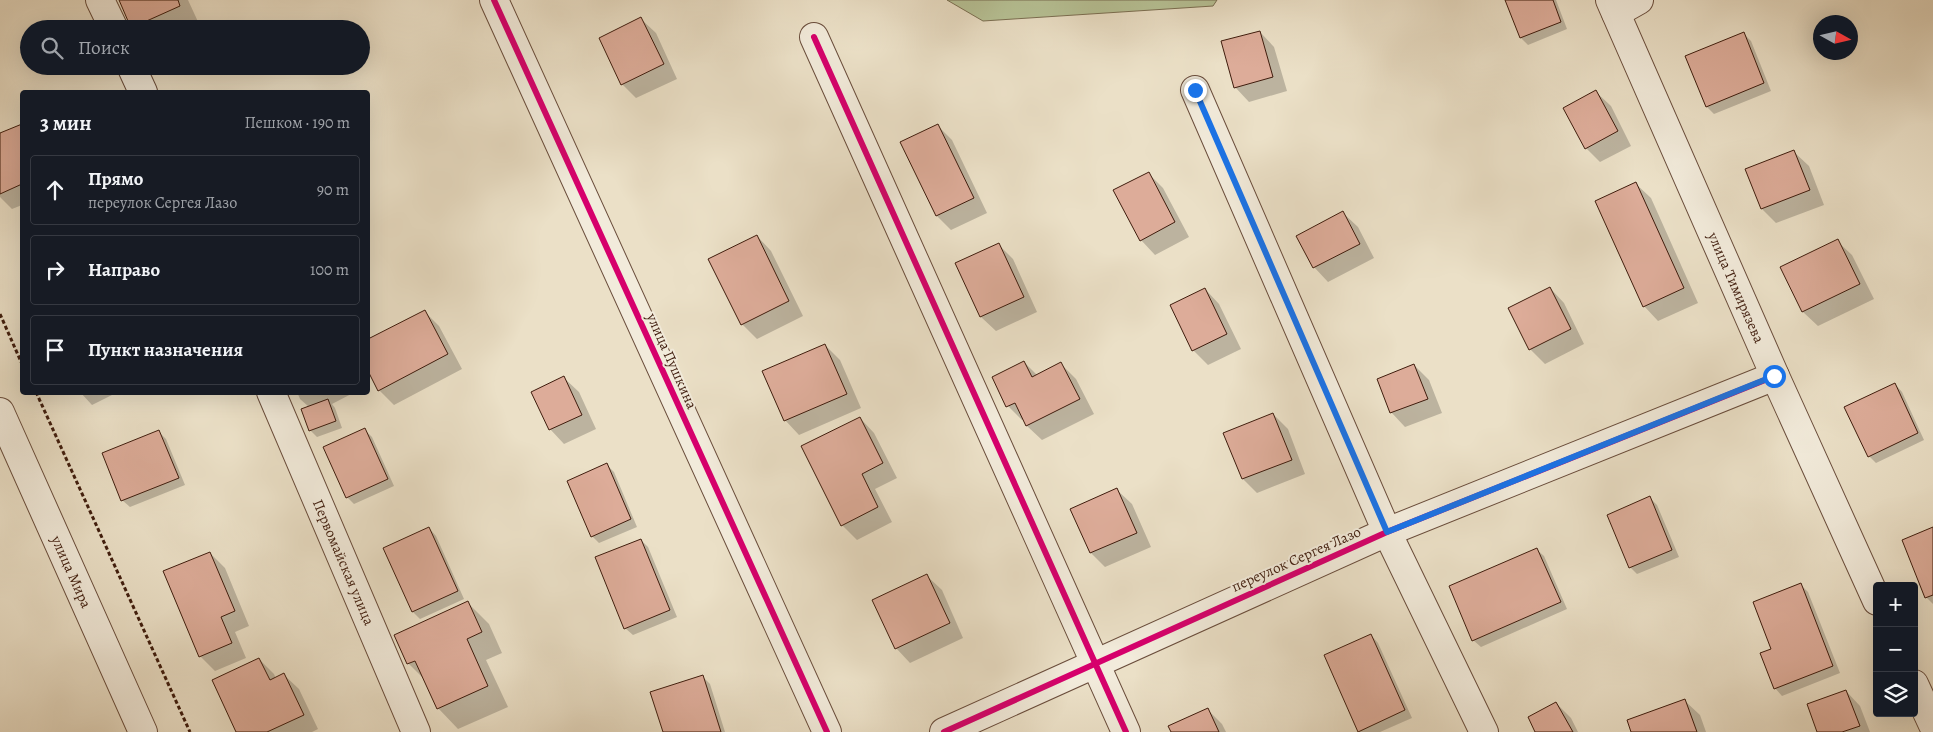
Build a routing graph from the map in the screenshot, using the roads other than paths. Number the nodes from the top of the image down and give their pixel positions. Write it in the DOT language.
graph roads {
  1 [pos="100,0"];
  2 [pos="494,0"];
  3 [pos="1622,4"];
  4 [pos="110,20"];
  5 [pos="814,37"];
  6 [pos="135,75"];
  7 [pos="141,90"];
  8 [pos="1195,90"];
  9 [pos="1774,376"];
  10 [pos="272,395"];
  11 [pos="0,412"];
  12 [pos="1387,532"];
  13 [pos="1873,592"];
  14 [pos="1095,663"];
  15 [pos="1918,693"];
  16 [pos="1933,725"];
  17 [pos="143,732"];
  18 [pos="416,732"];
  19 [pos="827,732"];
  20 [pos="944,732"];
  21 [pos="1126,732"];
  22 [pos="1484,732"];
  1 -- 4 [label="street"];
  2 -- 19 [label="street, улица Пушкина"];
  3 -- 9 [label="street, улица Тимирязева"];
  5 -- 14 [label="street"];
  6 -- 7 [label="street"];
  8 -- 12 [label="street"];
  9 -- 12 [label="street, переулок Сергея Лазо"];
  9 -- 13 [label="street, улица Тимирязева"];
  10 -- 18 [label="street, Первомайская улица"];
  11 -- 17 [label="street, улица Мира"];
  12 -- 14 [label="street, переулок Сергея Лазо"];
  12 -- 22 [label="street"];
  14 -- 20 [label="street, переулок Сергея Лазо"];
  14 -- 21 [label="street"];
  15 -- 16 [label="street"];
}
